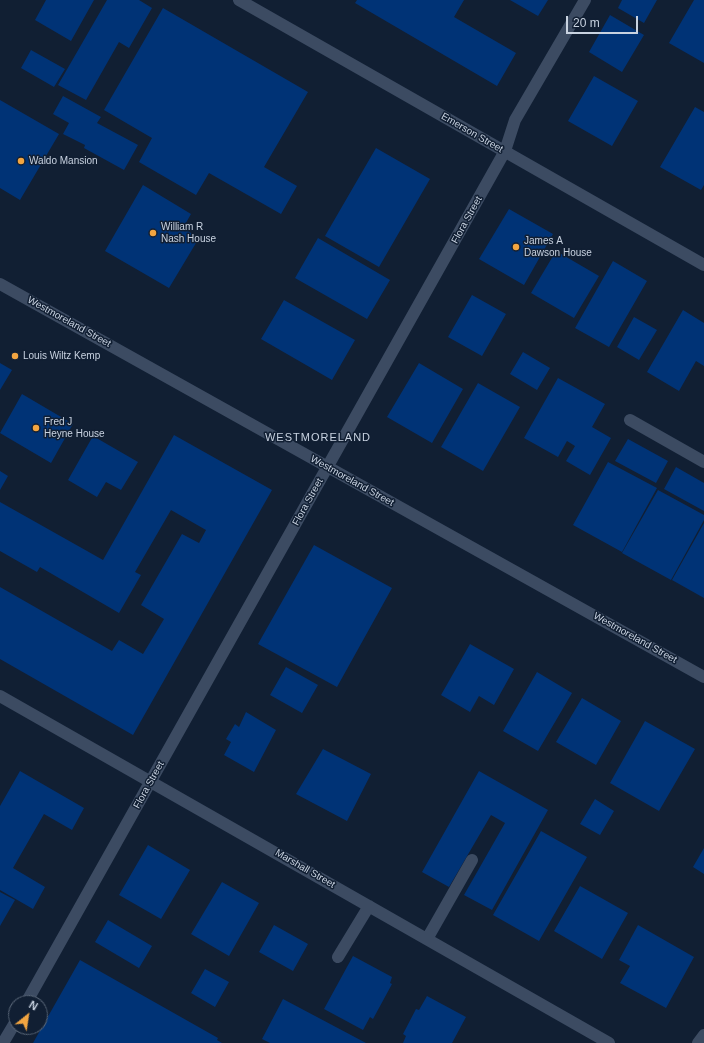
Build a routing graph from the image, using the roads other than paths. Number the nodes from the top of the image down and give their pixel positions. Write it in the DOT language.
graph roads {
  1 [pos="239,0"];
  2 [pos="585,0"];
  3 [pos="505,151"];
  4 [pos="704,265"];
  5 [pos="0,284"];
  6 [pos="630,420"];
  7 [pos="704,462"];
  8 [pos="327,467"];
  9 [pos="704,677"];
  10 [pos="0,696"];
  11 [pos="151,781"];
  12 [pos="472,860"];
  13 [pos="369,906"];
  14 [pos="427,939"];
  15 [pos="338,958"];
  16 [pos="31,995"];
  17 [pos="704,1035"];
  18 [pos="609,1043"];
  19 [pos="698,1043"];
  1 -- 3 [label="street, Emerson Street"];
  2 -- 3 [label="street, Flora Street"];
  3 -- 4 [label="street, Emerson Street"];
  3 -- 8 [label="street, Flora Street"];
  5 -- 8 [label="street, Westmoreland Street"];
  6 -- 7 [label="street"];
  8 -- 9 [label="street, Westmoreland Street"];
  8 -- 11 [label="street, Flora Street"];
  10 -- 11 [label="street, Marshall Street"];
  11 -- 13 [label="street, Marshall Street"];
  11 -- 16 [label="street, Flora Street"];
  12 -- 14 [label="street"];
  13 -- 14 [label="street, Marshall Street"];
  13 -- 15 [label="street"];
  14 -- 18 [label="street, Marshall Street"];
  17 -- 19 [label="street"];
}
